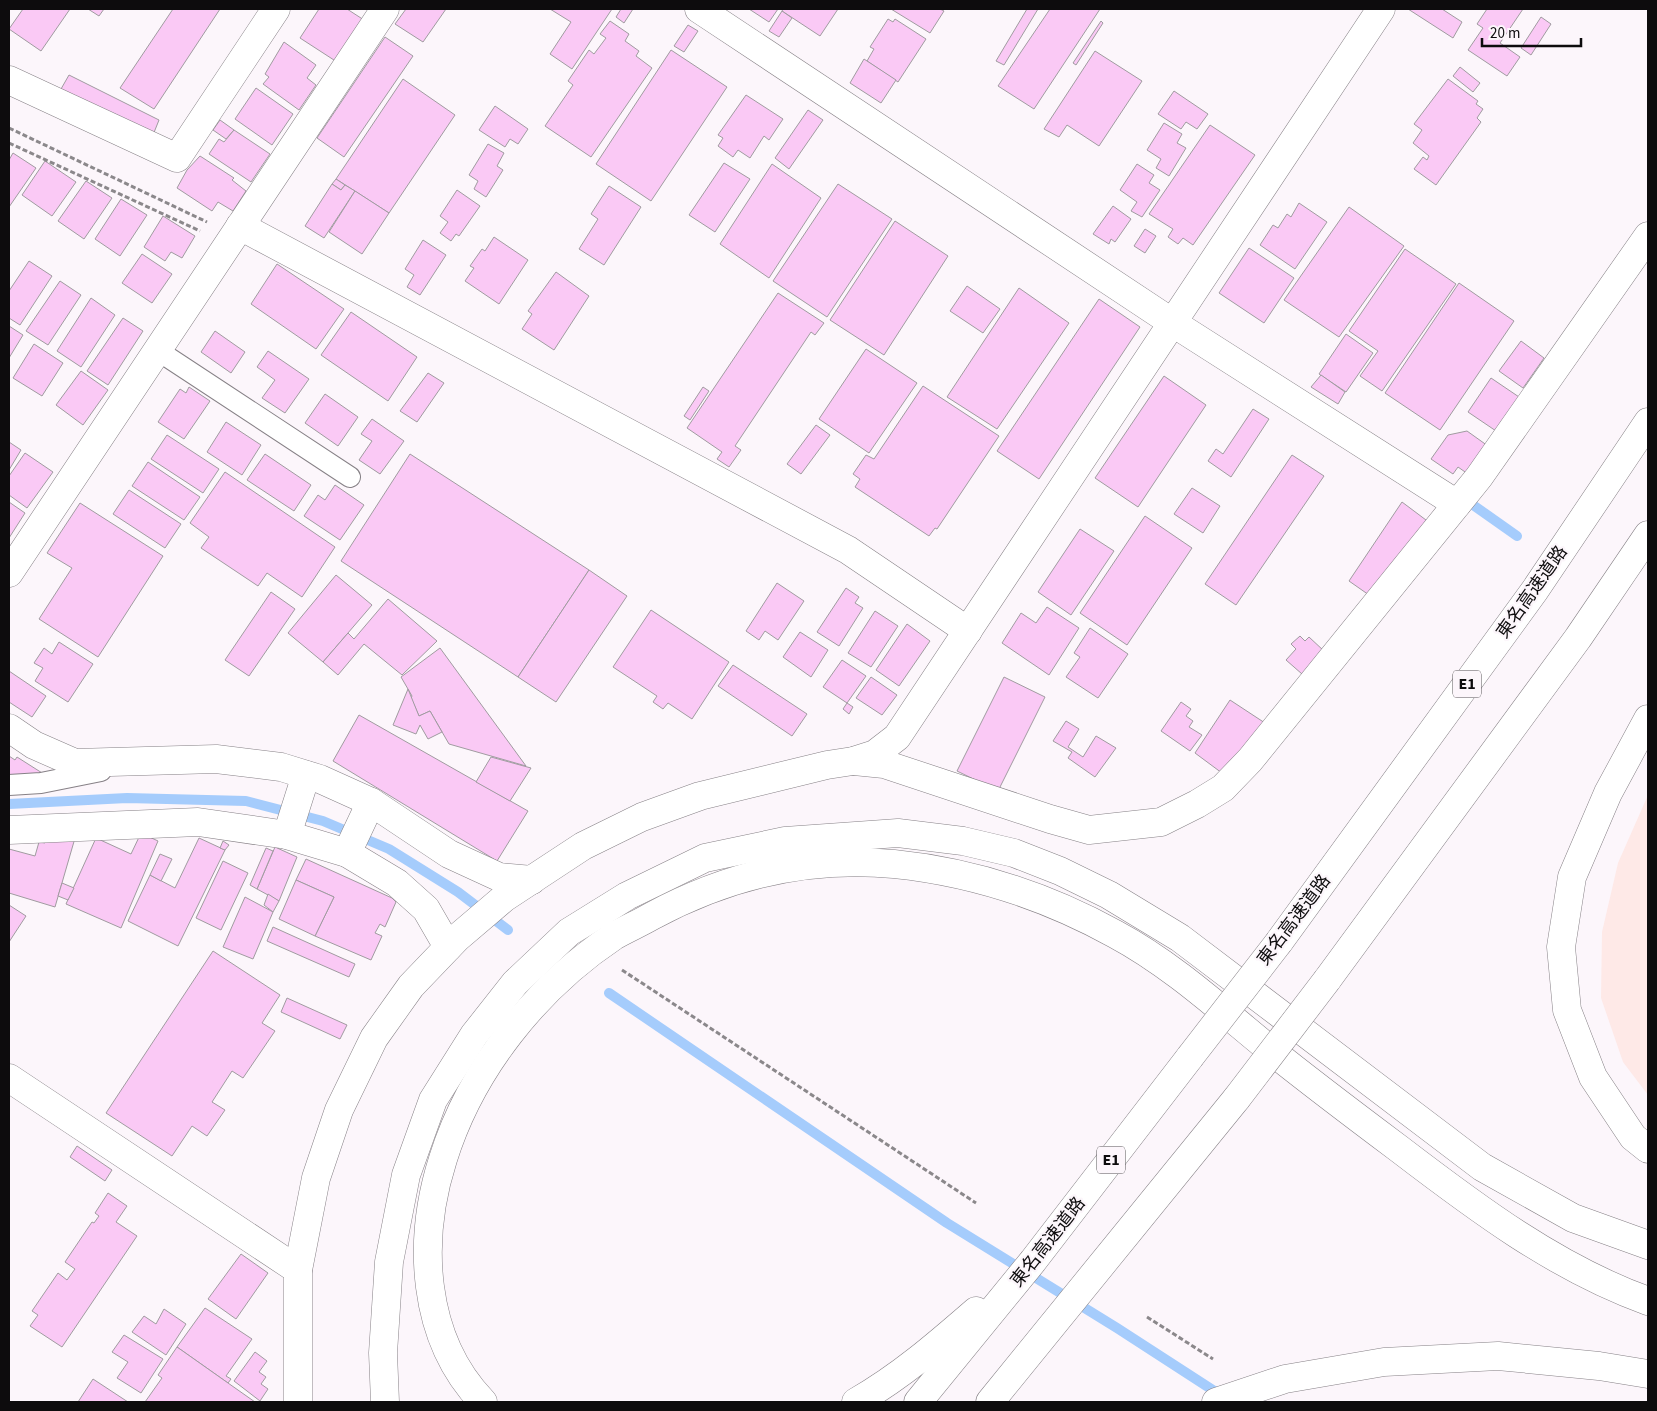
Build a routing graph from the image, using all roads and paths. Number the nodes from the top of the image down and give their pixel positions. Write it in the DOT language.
graph roads {
  1 [pos="276,9"];
  2 [pos="385,9"];
  3 [pos="699,9"];
  4 [pos="1378,10"];
  5 [pos="9,80"];
  6 [pos="9,128"];
  7 [pos="9,143"];
  8 [pos="234,235"];
  9 [pos="1648,236"];
  10 [pos="1173,323"];
  11 [pos="157,350"];
  12 [pos="1648,422"];
  13 [pos="350,477"];
  14 [pos="1457,504"];
  15 [pos="1648,535"];
  16 [pos="9,573"];
  17 [pos="968,631"];
  18 [pos="1648,719"];
  19 [pos="9,728"];
  20 [pos="162,759"];
  21 [pos="853,761"];
  22 [pos="306,775"];
  23 [pos="9,785"];
  24 [pos="371,802"];
  25 [pos="9,830"];
  26 [pos="287,835"];
  27 [pos="347,853"];
  28 [pos="532,880"];
  29 [pos="452,942"];
  30 [pos="622,970"];
  31 [pos="9,1078"];
  32 [pos="1648,1149"];
  33 [pos="976,1203"];
  34 [pos="1648,1245"];
  35 [pos="298,1270"];
  36 [pos="1009,1287"];
  37 [pos="1648,1301"];
  38 [pos="1147,1316"];
  39 [pos="1213,1359"];
  40 [pos="1648,1374"];
  41 [pos="298,1402"];
  42 [pos="385,1402"];
  43 [pos="483,1402"];
  44 [pos="856,1402"];
  45 [pos="918,1402"];
  46 [pos="990,1402"];
  47 [pos="1216,1402"];
  1 -- 5 [label="main road"];
  2 -- 8 [label="main road"];
  3 -- 10 [label="main road"];
  4 -- 10 [label="main road"];
  6 -- 8 [label="path"];
  7 -- 8 [label="path"];
  8 -- 11 [label="main road"];
  8 -- 17 [label="main road"];
  9 -- 14 [label="main road"];
  10 -- 14 [label="main road"];
  10 -- 17 [label="main road"];
  11 -- 13 [label="lane"];
  11 -- 16 [label="main road"];
  12 -- 36 [label="main road, 東名高速道路 / E1, bridge"];
  14 -- 21 [label="main road"];
  15 -- 46 [label="main road, bridge"];
  17 -- 21 [label="main road"];
  18 -- 32 [label="main road"];
  19 -- 20 [label="main road"];
  20 -- 22 [label="main road"];
  20 -- 23 [label="lane"];
  21 -- 28 [label="main road"];
  22 -- 24 [label="main road"];
  22 -- 26 [label="main road"];
  24 -- 27 [label="main road"];
  24 -- 28 [label="main road"];
  25 -- 26 [label="main road"];
  26 -- 27 [label="main road"];
  27 -- 29 [label="main road"];
  28 -- 29 [label="main road"];
  29 -- 35 [label="main road"];
  30 -- 33 [label="path"];
  31 -- 35 [label="main road"];
  34 -- 42 [label="main road"];
  35 -- 41 [label="main road"];
  36 -- 44 [label="main road"];
  36 -- 45 [label="main road, 東名高速道路"];
  37 -- 43 [label="main road"];
  38 -- 39 [label="path"];
  40 -- 47 [label="main road"];
}
